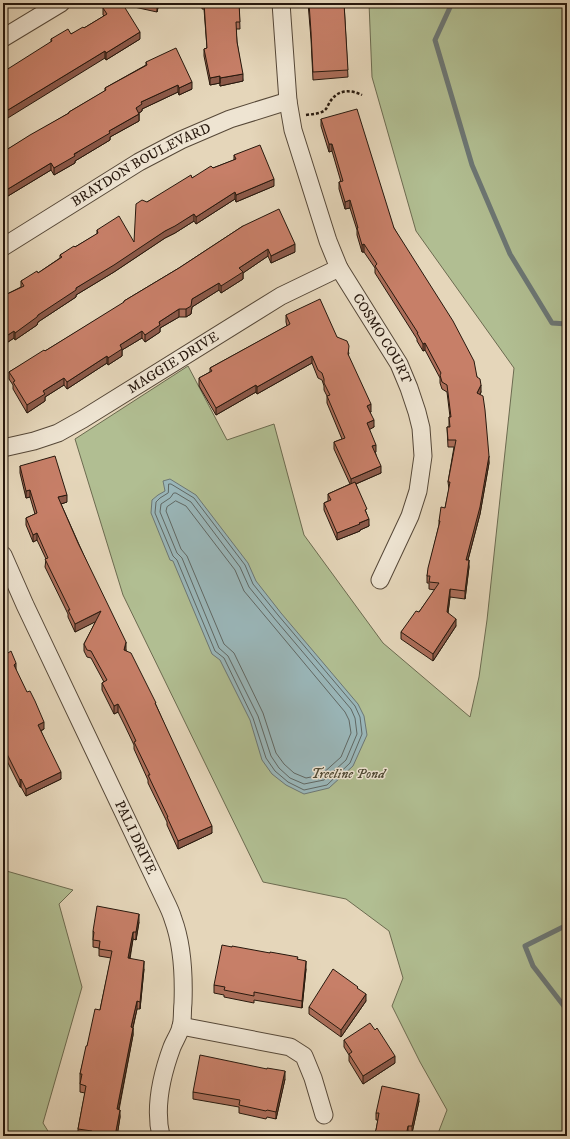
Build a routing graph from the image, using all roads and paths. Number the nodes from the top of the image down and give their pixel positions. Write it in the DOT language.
graph roads {
  1 [pos="61,3"];
  2 [pos="281,3"];
  3 [pos="3,38"];
  4 [pos="362,95"];
  5 [pos="288,101"];
  6 [pos="303,116"];
  7 [pos="3,247"];
  8 [pos="339,268"];
  9 [pos="3,448"];
  10 [pos="3,555"];
  11 [pos="380,580"];
  12 [pos="181,1026"];
  13 [pos="324,1115"];
  14 [pos="161,1136"];
  1 -- 3 [label="street"];
  2 -- 5 [label="street, COSMO COURT"];
  4 -- 6 [label="path"];
  5 -- 7 [label="street, BRAYDON BOULEVARD"];
  5 -- 8 [label="street, COSMO COURT"];
  8 -- 9 [label="street, MAGGIE DRIVE"];
  8 -- 11 [label="street, COSMO COURT"];
  10 -- 12 [label="street, PALI DRIVE"];
  12 -- 13 [label="street"];
  12 -- 14 [label="street, PALI DRIVE"];
}
